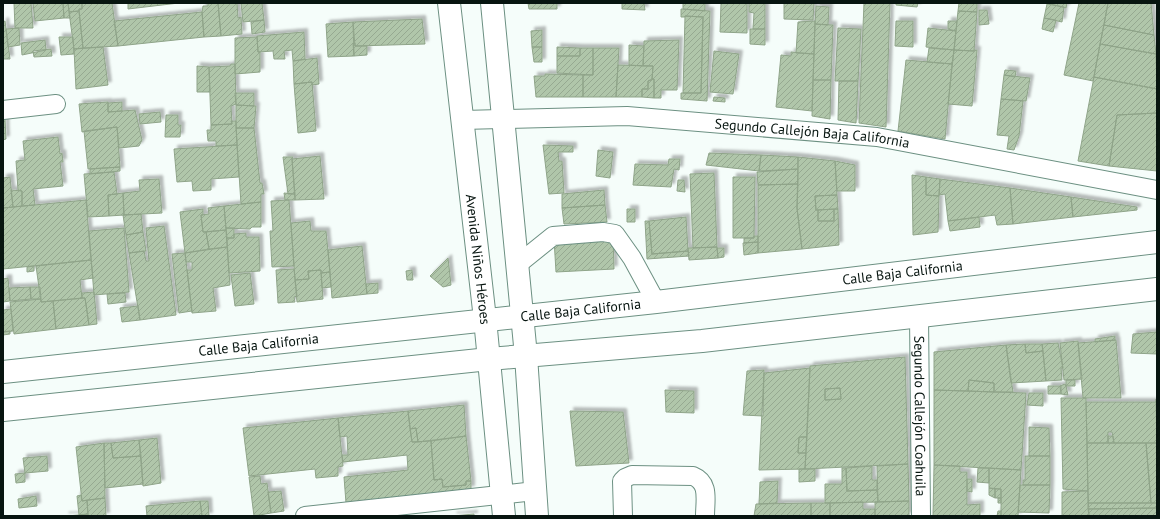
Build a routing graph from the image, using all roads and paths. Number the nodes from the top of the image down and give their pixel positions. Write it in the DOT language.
graph roads {
  1 [pos="449,3"];
  2 [pos="492,3"];
  3 [pos="56,104"];
  4 [pos="3,110"];
  5 [pos="503,118"];
  6 [pos="463,120"];
  7 [pos="1157,190"];
  8 [pos="1157,242"];
  9 [pos="517,264"];
  10 [pos="1157,289"];
  11 [pos="656,302"];
  12 [pos="919,315"];
  13 [pos="522,316"];
  14 [pos="485,319"];
  15 [pos="526,356"];
  16 [pos="489,359"];
  17 [pos="3,372"];
  18 [pos="3,410"];
  19 [pos="535,491"];
  20 [pos="502,495"];
  21 [pos="305,516"];
  22 [pos="504,516"];
  23 [pos="537,516"];
  24 [pos="623,516"];
  25 [pos="705,516"];
  26 [pos="921,516"];
  1 -- 6 [label="street, Avenida Niños Héroes"];
  2 -- 5 [label="street"];
  3 -- 4 [label="lane"];
  5 -- 6 [label="lane, Segundo Callejón Baja California"];
  5 -- 7 [label="lane, Segundo Callejón Baja California"];
  5 -- 9 [label="street"];
  6 -- 14 [label="street, Avenida Niños Héroes"];
  8 -- 11 [label="street, Calle Baja California"];
  9 -- 11 [label="lane"];
  9 -- 13 [label="street"];
  10 -- 12 [label="street"];
  11 -- 13 [label="street, Calle Baja California"];
  12 -- 15 [label="street"];
  12 -- 26 [label="lane, Segundo Callejón Coahuila"];
  13 -- 14 [label="street, Calle Baja California"];
  13 -- 15 [label="street"];
  14 -- 16 [label="street, Avenida Niños Héroes"];
  14 -- 17 [label="street, Calle Baja California"];
  15 -- 16 [label="street"];
  15 -- 19 [label="street"];
  16 -- 18 [label="street"];
  16 -- 20 [label="street, Avenida Niños Héroes"];
  19 -- 20 [label="lane"];
  19 -- 23 [label="street"];
  20 -- 21 [label="lane"];
  20 -- 22 [label="street, Avenida Niños Héroes"];
  24 -- 25 [label="lane"];
}
